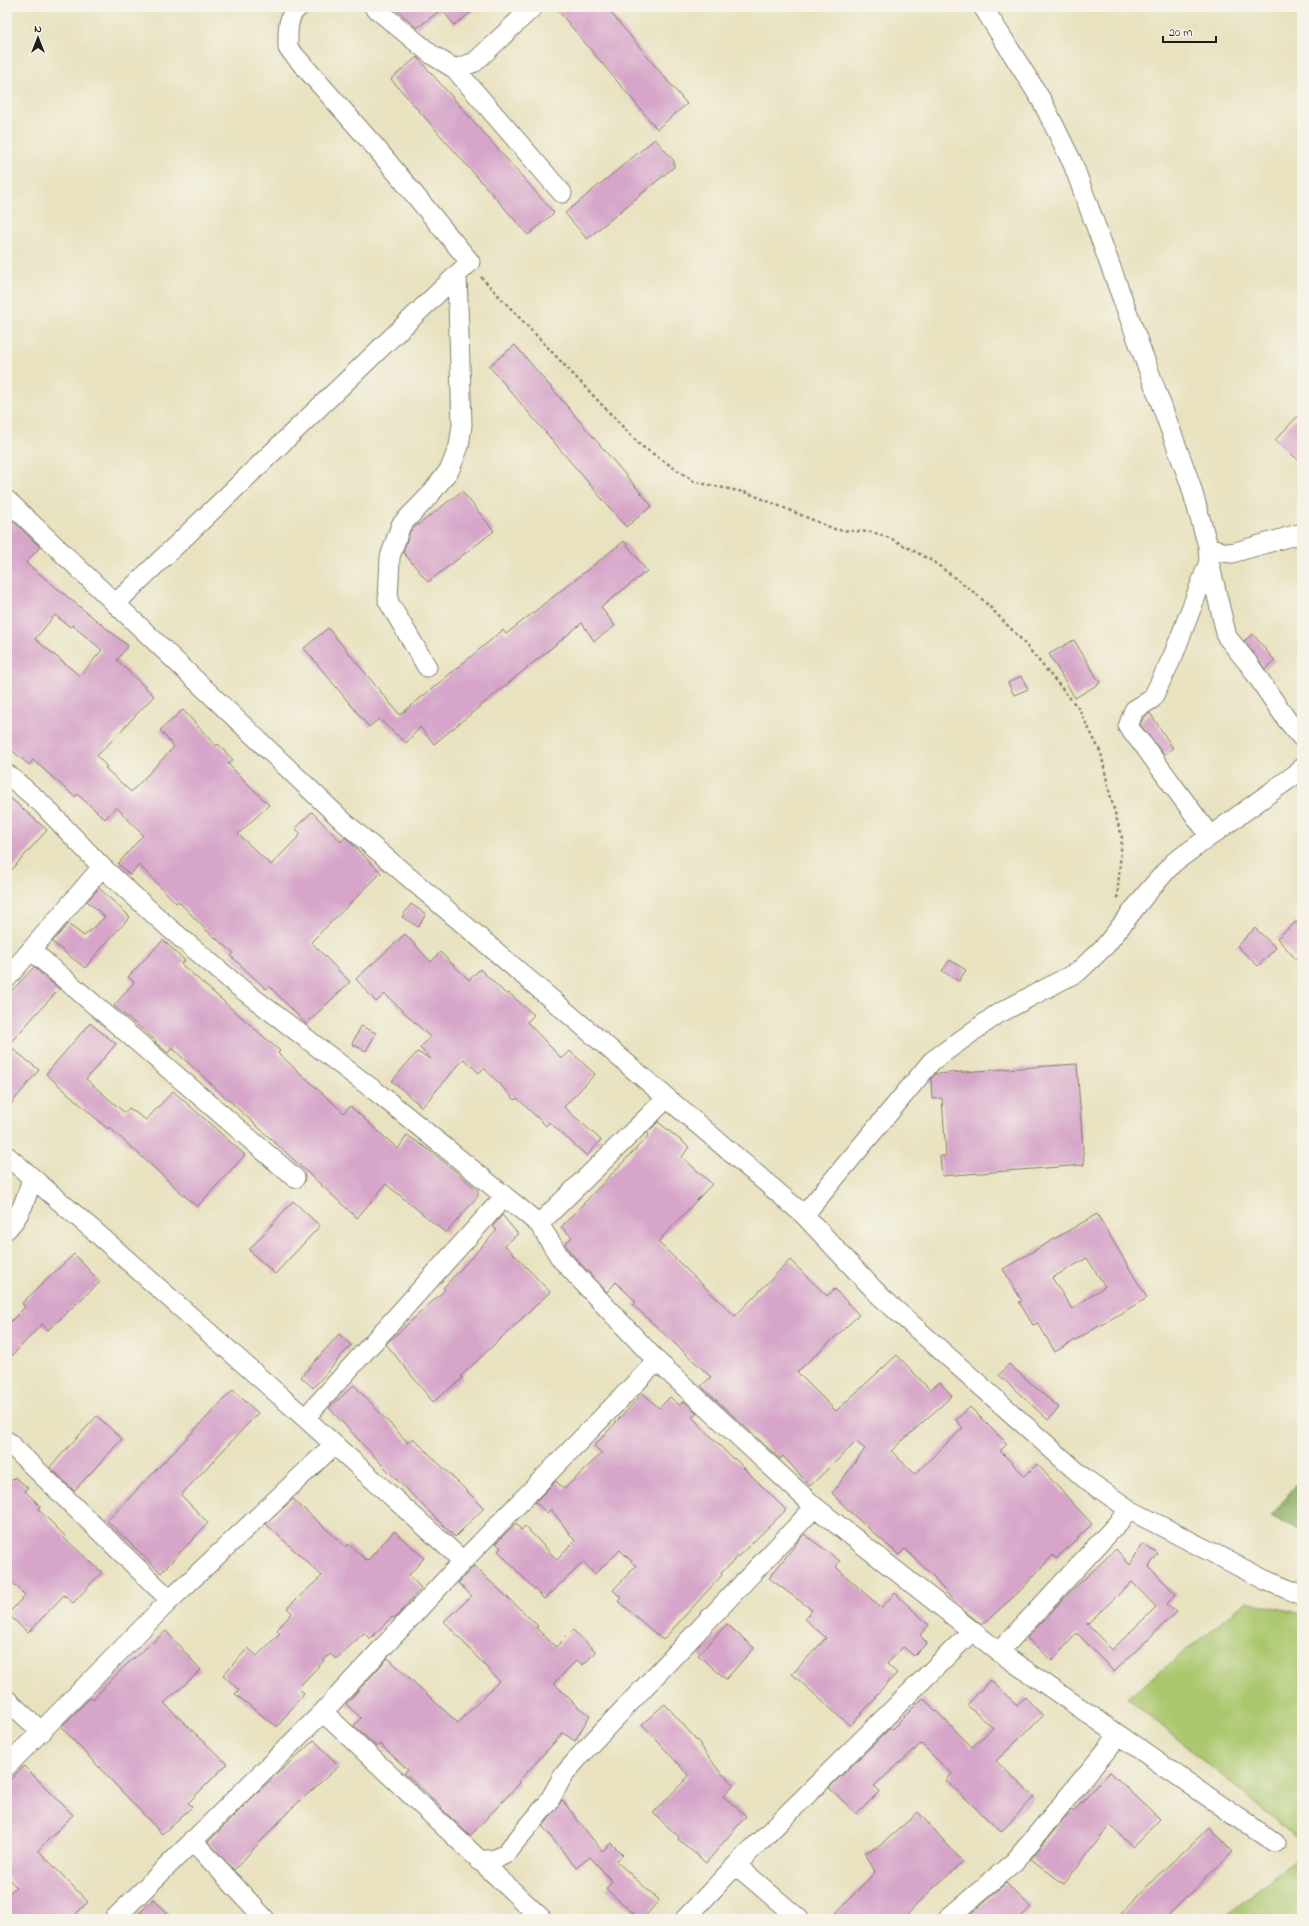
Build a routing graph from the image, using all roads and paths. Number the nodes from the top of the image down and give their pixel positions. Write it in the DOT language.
graph roads {
  1 [pos="299,7"];
  2 [pos="374,7"];
  3 [pos="533,7"];
  4 [pos="983,7"];
  5 [pos="455,68"];
  6 [pos="562,193"];
  7 [pos="463,269"];
  8 [pos="7,500"];
  9 [pos="1302,533"];
  10 [pos="1209,554"];
  11 [pos="116,604"];
  12 [pos="427,667"];
  13 [pos="1302,738"];
  14 [pos="1302,768"];
  15 [pos="7,774"];
  16 [pos="1210,836"];
  17 [pos="102,867"];
  18 [pos="1116,903"];
  19 [pos="31,950"];
  20 [pos="7,978"];
  21 [pos="667,1098"];
  22 [pos="7,1156"];
  23 [pos="32,1178"];
  24 [pos="295,1178"];
  25 [pos="504,1197"];
  26 [pos="804,1215"];
  27 [pos="539,1224"];
  28 [pos="7,1229"];
  29 [pos="656,1361"];
  30 [pos="305,1418"];
  31 [pos="7,1441"];
  32 [pos="334,1445"];
  33 [pos="815,1507"];
  34 [pos="1130,1510"];
  35 [pos="463,1561"];
  36 [pos="1302,1595"];
  37 [pos="170,1600"];
  38 [pos="972,1631"];
  39 [pos="999,1652"];
  40 [pos="7,1700"];
  41 [pos="324,1712"];
  42 [pos="42,1732"];
  43 [pos="1119,1735"];
  44 [pos="7,1766"];
  45 [pos="192,1840"];
  46 [pos="1275,1843"];
  47 [pos="479,1861"];
  48 [pos="736,1865"];
  49 [pos="114,1919"];
  50 [pos="264,1919"];
  51 [pos="542,1919"];
  52 [pos="685,1919"];
  53 [pos="799,1919"];
  54 [pos="947,1919"];
  1 -- 7 [label="street"];
  2 -- 5 [label="street"];
  3 -- 5 [label="street"];
  4 -- 10 [label="street"];
  5 -- 6 [label="street"];
  7 -- 11 [label="street"];
  7 -- 12 [label="street"];
  7 -- 18 [label="path"];
  8 -- 11 [label="street"];
  9 -- 10 [label="street"];
  10 -- 13 [label="street"];
  10 -- 16 [label="street"];
  11 -- 21 [label="street"];
  14 -- 16 [label="street"];
  15 -- 17 [label="street"];
  16 -- 26 [label="street"];
  17 -- 19 [label="street"];
  17 -- 25 [label="street"];
  19 -- 20 [label="street"];
  19 -- 24 [label="street"];
  21 -- 26 [label="street"];
  21 -- 27 [label="street"];
  22 -- 23 [label="street"];
  23 -- 28 [label="street"];
  23 -- 30 [label="street"];
  25 -- 27 [label="street"];
  25 -- 30 [label="street"];
  26 -- 34 [label="street"];
  27 -- 29 [label="street"];
  29 -- 33 [label="street"];
  29 -- 35 [label="street"];
  30 -- 32 [label="street"];
  31 -- 37 [label="street"];
  32 -- 35 [label="street"];
  32 -- 37 [label="street"];
  33 -- 38 [label="street"];
  33 -- 47 [label="street"];
  34 -- 36 [label="street"];
  34 -- 39 [label="street"];
  35 -- 41 [label="street"];
  37 -- 42 [label="street"];
  38 -- 39 [label="street"];
  38 -- 48 [label="street"];
  39 -- 43 [label="street"];
  40 -- 42 [label="street"];
  41 -- 45 [label="street"];
  41 -- 47 [label="street"];
  42 -- 44 [label="street"];
  43 -- 46 [label="street"];
  43 -- 54 [label="street"];
  45 -- 49 [label="street"];
  45 -- 50 [label="street"];
  47 -- 51 [label="street"];
  48 -- 52 [label="street"];
  48 -- 53 [label="street"];
}
